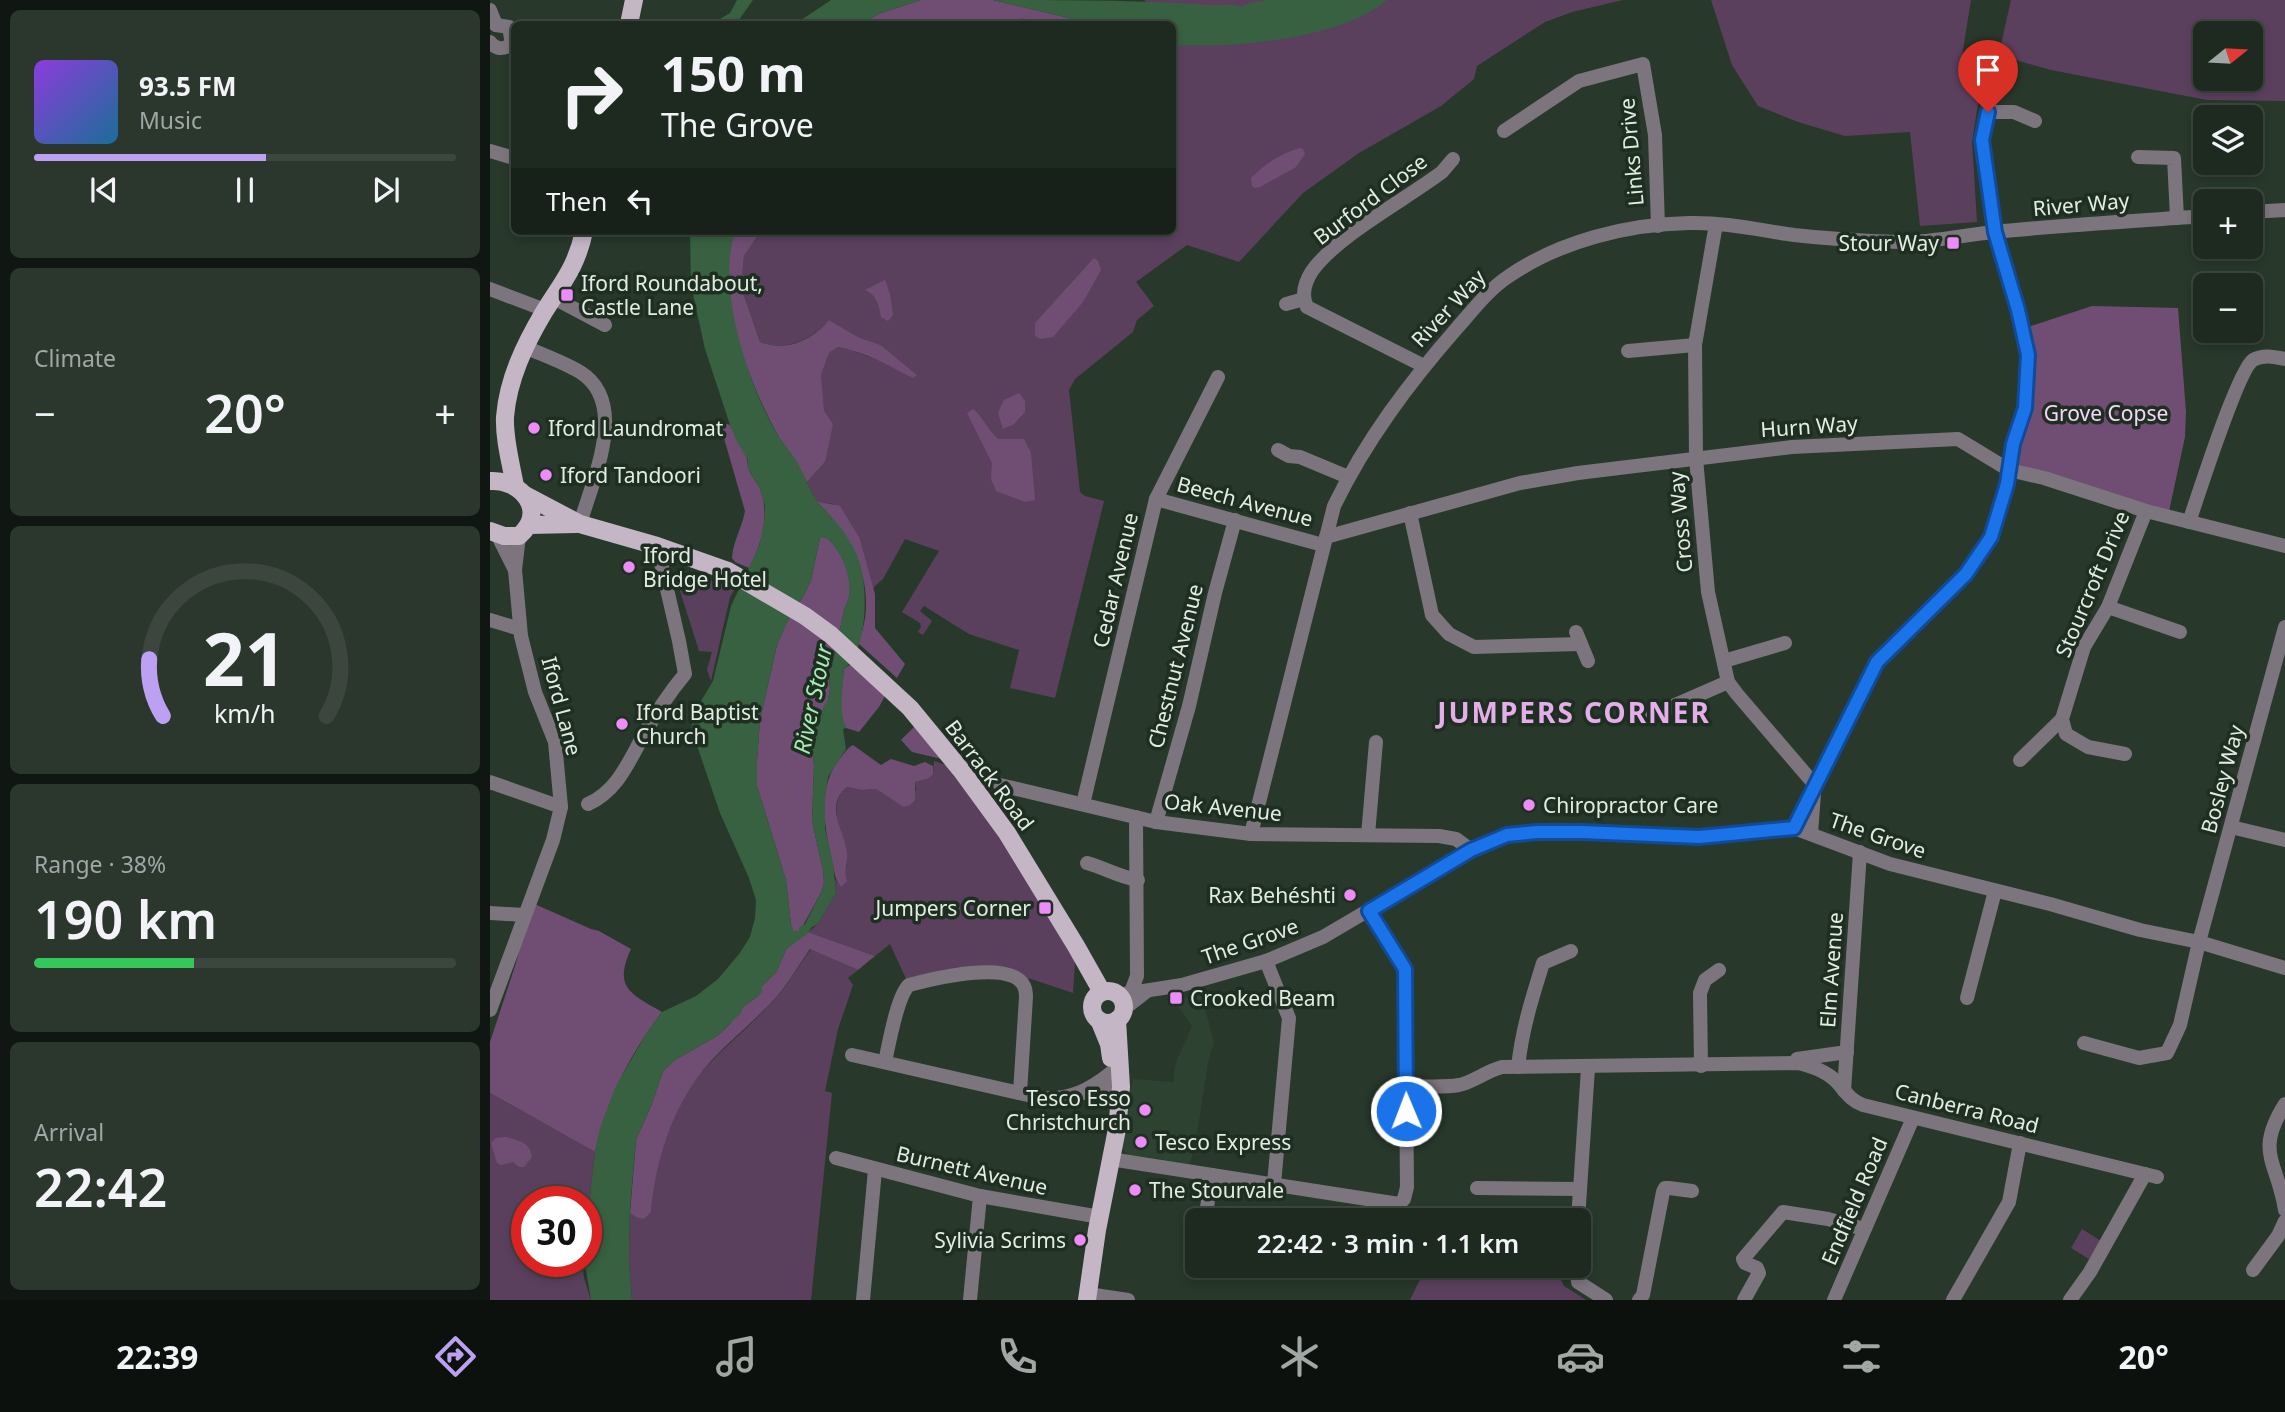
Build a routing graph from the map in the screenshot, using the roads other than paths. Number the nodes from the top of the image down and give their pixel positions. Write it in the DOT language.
graph roads {
  1 [pos="634,0"];
  2 [pos="490,10"];
  3 [pos="630,21"];
  4 [pos="493,28"];
  5 [pos="511,38"];
  6 [pos="490,42"];
  7 [pos="511,45"];
  8 [pos="1991,60"];
  9 [pos="1988,112"];
  10 [pos="2035,121"];
  11 [pos="1504,131"];
  12 [pos="490,151"];
  13 [pos="511,157"];
  14 [pos="2138,157"];
  15 [pos="1453,159"];
  16 [pos="2285,210"];
  17 [pos="2263,211"];
  18 [pos="2193,217"];
  19 [pos="2177,218"];
  20 [pos="1716,223"];
  21 [pos="1658,226"];
  22 [pos="1995,232"];
  23 [pos="583,235"];
  24 [pos="490,289"];
  25 [pos="1304,299"];
  26 [pos="549,304"];
  27 [pos="1286,304"];
  28 [pos="605,325"];
  29 [pos="1695,345"];
  30 [pos="525,347"];
  31 [pos="1628,351"];
  32 [pos="2285,359"];
  33 [pos="1424,366"];
  34 [pos="1218,377"];
  35 [pos="508,449"];
  36 [pos="1278,450"];
  37 [pos="1696,458"];
  38 [pos="2009,470"];
  39 [pos="1348,477"];
  40 [pos="491,480"];
  41 [pos="520,491"];
  42 [pos="1156,499"];
  43 [pos="2146,511"];
  44 [pos="1410,513"];
  45 [pos="1235,520"];
  46 [pos="2189,522"];
  47 [pos="580,524"];
  48 [pos="524,531"];
  49 [pos="493,533"];
  50 [pos="1324,541"];
  51 [pos="657,546"];
  52 [pos="2285,546"];
  53 [pos="515,570"];
  54 [pos="2108,607"];
  55 [pos="490,620"];
  56 [pos="2285,627"];
  57 [pos="520,629"];
  58 [pos="2180,632"];
  59 [pos="1785,643"];
  60 [pos="1588,661"];
  61 [pos="1724,661"];
  62 [pos="1728,682"];
  63 [pos="1650,716"];
  64 [pos="2062,719"];
  65 [pos="1376,742"];
  66 [pos="2125,754"];
  67 [pos="2020,760"];
  68 [pos="490,782"];
  69 [pos="1000,785"];
  70 [pos="1815,785"];
  71 [pos="588,804"];
  72 [pos="1083,804"];
  73 [pos="561,807"];
  74 [pos="1136,817"];
  75 [pos="1156,822"];
  76 [pos="2231,827"];
  77 [pos="1794,828"];
  78 [pos="1251,834"];
  79 [pos="1811,834"];
  80 [pos="1368,835"];
  81 [pos="1445,838"];
  82 [pos="2285,840"];
  83 [pos="1471,850"];
  84 [pos="1860,852"];
  85 [pos="1454,859"];
  86 [pos="1087,863"];
  87 [pos="1138,880"];
  88 [pos="1995,891"];
  89 [pos="1369,911"];
  90 [pos="490,914"];
  91 [pos="524,915"];
  92 [pos="2199,942"];
  93 [pos="1571,951"];
  94 [pos="1266,961"];
  95 [pos="2285,968"];
  96 [pos="1719,970"];
  97 [pos="1967,998"];
  98 [pos="1115,1005"];
  99 [pos="490,1010"];
  100 [pos="2084,1043"];
  101 [pos="1847,1052"];
  102 [pos="852,1055"];
  103 [pos="885,1062"];
  104 [pos="1779,1062"];
  105 [pos="1701,1066"];
  106 [pos="1518,1067"];
  107 [pos="1588,1068"];
  108 [pos="1115,1082"];
  109 [pos="1406,1086"];
  110 [pos="1844,1091"];
  111 [pos="1020,1093"];
  112 [pos="2285,1104"];
  113 [pos="1913,1118"];
  114 [pos="2020,1143"];
  115 [pos="836,1158"];
  116 [pos="1110,1159"];
  117 [pos="876,1170"];
  118 [pos="1212,1175"];
  119 [pos="2281,1177"];
  120 [pos="1275,1184"];
  121 [pos="1477,1188"];
  122 [pos="1580,1189"];
  123 [pos="1692,1191"];
  124 [pos="980,1196"];
  125 [pos="1207,1208"];
  126 [pos="1579,1208"];
  127 [pos="2285,1210"];
  128 [pos="1100,1217"];
  129 [pos="2285,1221"];
  130 [pos="1864,1229"];
  131 [pos="2253,1270"];
  132 [pos="1578,1278"];
  133 [pos="1088,1297"];
  134 [pos="863,1300"];
  135 [pos="970,1300"];
  136 [pos="1128,1300"];
  137 [pos="1606,1300"];
  138 [pos="1639,1300"];
  139 [pos="1744,1300"];
  140 [pos="1834,1300"];
  141 [pos="1953,1300"];
  142 [pos="2070,1300"];
  1 -- 3 [label="main road"];
  2 -- 4 [label="street"];
  4 -- 5 [label="street"];
  6 -- 7 [label="street"];
  8 -- 9 [label="street"];
  9 -- 10 [label="street"];
  9 -- 22 [label="street"];
  11 -- 21 [label="street, Links Drive"];
  12 -- 13 [label="street"];
  14 -- 19 [label="street"];
  15 -- 25 [label="street, Burford Close"];
  16 -- 17 [label="street"];
  18 -- 19 [label="street, River Way"];
  19 -- 22 [label="street, River Way"];
  20 -- 21 [label="street, River Way"];
  20 -- 22 [label="street, River Way"];
  20 -- 29 [label="street, Cross Way"];
  21 -- 33 [label="street, River Way"];
  22 -- 38 [label="street"];
  23 -- 26 [label="main road"];
  24 -- 26 [label="street"];
  25 -- 27 [label="street"];
  25 -- 33 [label="street"];
  26 -- 28 [label="street"];
  26 -- 30 [label="main road"];
  29 -- 31 [label="street"];
  29 -- 37 [label="street, Cross Way"];
  30 -- 35 [label="main road"];
  30 -- 47 [label="street"];
  32 -- 46 [label="street"];
  33 -- 39 [label="street, River Way"];
  34 -- 42 [label="street, Cedar Avenue"];
  35 -- 40 [label="main road"];
  35 -- 41 [label="main road"];
  36 -- 39 [label="street"];
  37 -- 38 [label="street, Hurn Way"];
  37 -- 44 [label="street, Hurn Way"];
  37 -- 61 [label="street, Cross Way"];
  38 -- 43 [label="street, Hurn Way"];
  38 -- 70 [label="street"];
  39 -- 50 [label="street, River Way"];
  40 -- 41 [label="main road"];
  41 -- 47 [label="main road"];
  41 -- 48 [label="main road"];
  42 -- 45 [label="street, Beech Avenue"];
  42 -- 72 [label="street, Cedar Avenue"];
  43 -- 46 [label="street, Hurn Way"];
  43 -- 54 [label="street, Stourcroft Drive"];
  44 -- 50 [label="street, Hurn Way"];
  44 -- 60 [label="street"];
  45 -- 50 [label="street, Beech Avenue"];
  45 -- 75 [label="street, Chestnut Avenue"];
  46 -- 52 [label="street, Hurn Way"];
  47 -- 48 [label="main road"];
  47 -- 51 [label="main road, Barrack Road"];
  48 -- 49 [label="main road"];
  48 -- 53 [label="street, Iford Lane"];
  49 -- 53 [label="street, Iford Lane"];
  50 -- 78 [label="street, River Way"];
  51 -- 71 [label="street"];
  51 -- 98 [label="main road, Barrack Road"];
  53 -- 57 [label="street, Iford Lane"];
  54 -- 58 [label="street"];
  54 -- 64 [label="street, Stourcroft Drive"];
  55 -- 57 [label="street"];
  56 -- 76 [label="street, Bosley Way"];
  57 -- 73 [label="street, Iford Lane"];
  59 -- 61 [label="street"];
  61 -- 62 [label="street, Cross Way"];
  62 -- 63 [label="street"];
  62 -- 70 [label="street, Cross Way"];
  64 -- 66 [label="street"];
  64 -- 67 [label="street"];
  65 -- 80 [label="street"];
  68 -- 73 [label="street"];
  69 -- 72 [label="street, Oak Avenue"];
  70 -- 77 [label="street"];
  70 -- 79 [label="street"];
  72 -- 74 [label="street, Oak Avenue"];
  73 -- 91 [label="street, Iford Lane"];
  74 -- 75 [label="street, Oak Avenue"];
  74 -- 87 [label="street"];
  75 -- 78 [label="street, Oak Avenue"];
  76 -- 82 [label="street"];
  76 -- 92 [label="street, Bosley Way"];
  77 -- 79 [label="street, The Grove"];
  77 -- 83 [label="street, The Grove"];
  78 -- 80 [label="street, Oak Avenue"];
  79 -- 84 [label="street, The Grove"];
  80 -- 81 [label="street, Oak Avenue"];
  81 -- 83 [label="street, Oak Avenue"];
  81 -- 85 [label="street"];
  83 -- 85 [label="street, The Grove"];
  84 -- 88 [label="street, The Grove"];
  84 -- 101 [label="street, Elm Avenue"];
  85 -- 89 [label="street, The Grove"];
  86 -- 87 [label="street"];
  87 -- 98 [label="street"];
  88 -- 92 [label="street, The Grove"];
  88 -- 97 [label="street"];
  89 -- 94 [label="street, The Grove"];
  89 -- 109 [label="street"];
  90 -- 91 [label="street"];
  91 -- 99 [label="street, Iford Lane"];
  92 -- 95 [label="street, The Grove"];
  92 -- 100 [label="street, Bosley Way"];
  93 -- 106 [label="street"];
  94 -- 98 [label="street, The Grove"];
  94 -- 120 [label="street"];
  96 -- 105 [label="street"];
  98 -- 108 [label="main road, Barrack Road"];
  101 -- 104 [label="street, Canberra Road"];
  101 -- 110 [label="street, Elm Avenue"];
  102 -- 103 [label="street"];
  103 -- 111 [label="street"];
  103 -- 111 [label="street"];
  104 -- 105 [label="street, Canberra Road"];
  104 -- 110 [label="street, Canberra Road"];
  105 -- 107 [label="street, Canberra Road"];
  106 -- 107 [label="street, Canberra Road"];
  106 -- 109 [label="street, Canberra Road"];
  107 -- 122 [label="street"];
  108 -- 111 [label="street"];
  108 -- 116 [label="main road, Barrack Road"];
  109 -- 120 [label="street"];
  110 -- 113 [label="street, Canberra Road"];
  112 -- 119 [label="street"];
  113 -- 114 [label="street, Canberra Road"];
  113 -- 130 [label="street, Endfield Road"];
  114 -- 141 [label="street"];
  114 -- 142 [label="street, Canberra Road"];
  115 -- 117 [label="street, Burnett Avenue"];
  116 -- 118 [label="street"];
  116 -- 128 [label="main road, Barrack Road"];
  117 -- 124 [label="street, Burnett Avenue"];
  117 -- 134 [label="street"];
  118 -- 120 [label="street"];
  118 -- 125 [label="street"];
  119 -- 127 [label="street"];
  121 -- 122 [label="street"];
  122 -- 126 [label="street"];
  123 -- 138 [label="street"];
  124 -- 128 [label="street, Burnett Avenue"];
  124 -- 135 [label="street"];
  128 -- 133 [label="main road, Barrack Road"];
  129 -- 131 [label="street"];
  130 -- 139 [label="street"];
  130 -- 140 [label="street, Endfield Road"];
  132 -- 137 [label="street"];
  133 -- 136 [label="street"];
}
